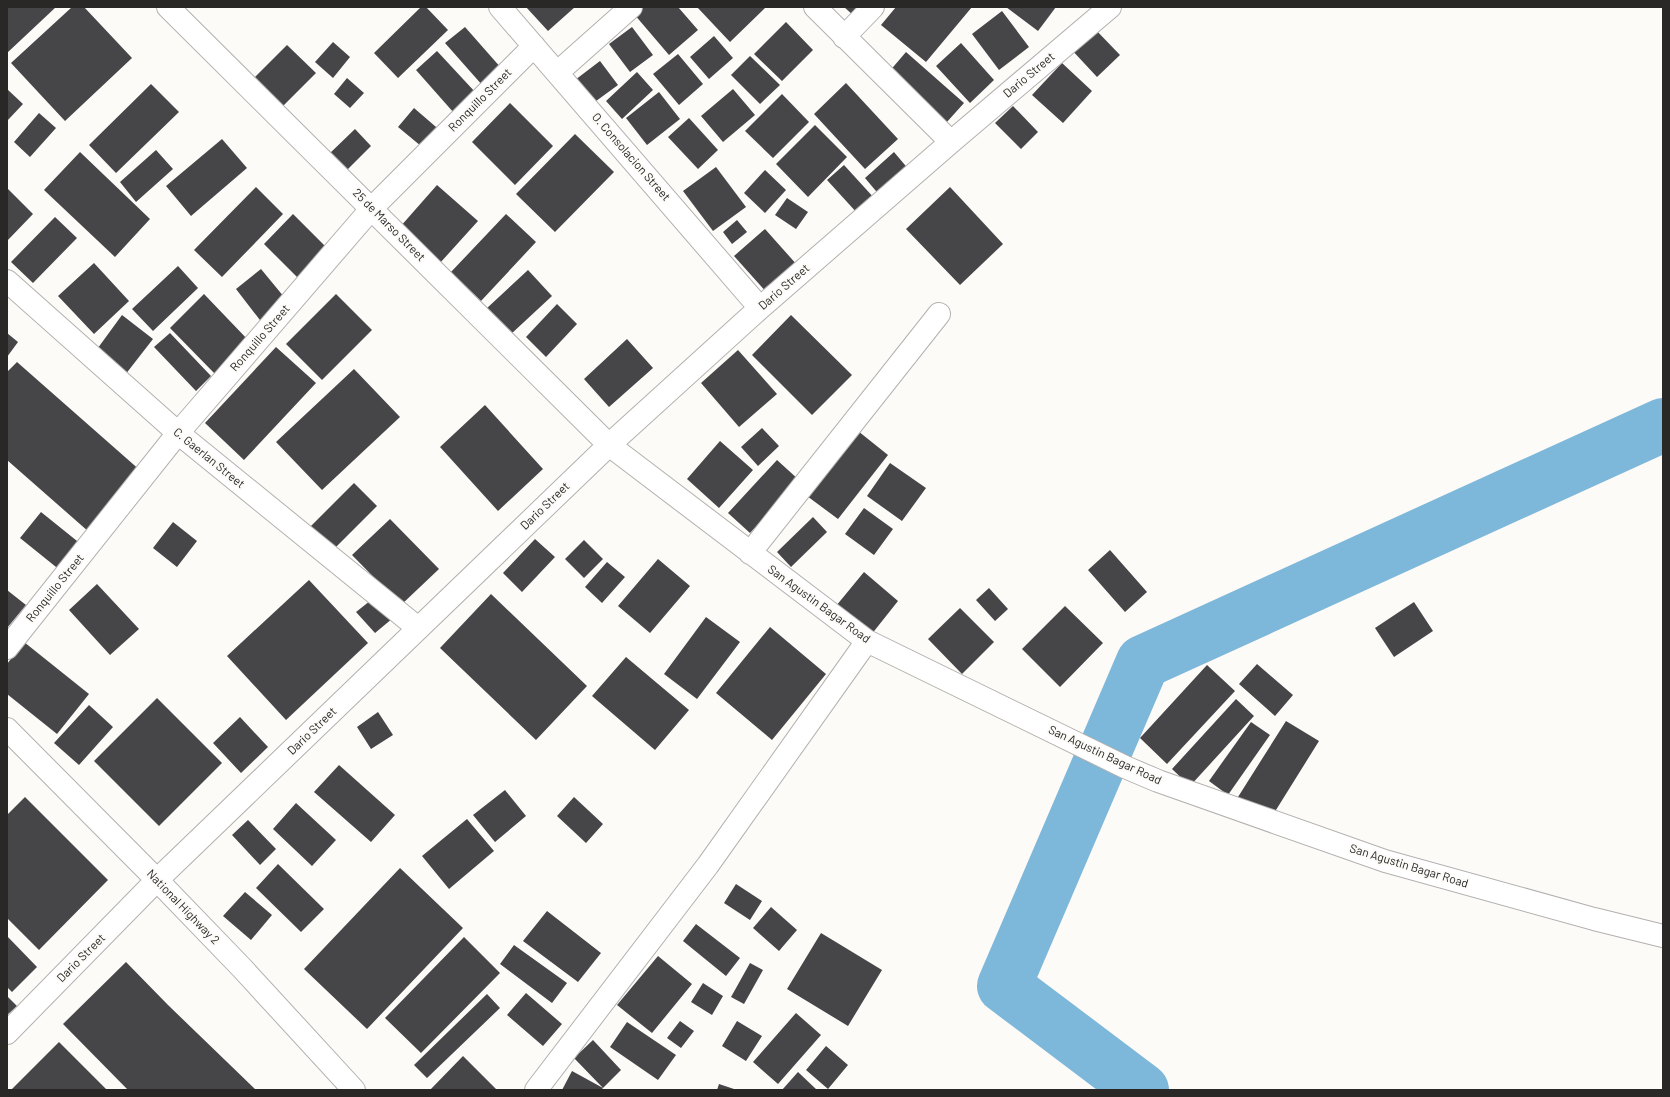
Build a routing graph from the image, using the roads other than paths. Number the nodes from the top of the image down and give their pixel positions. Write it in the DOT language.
graph roads {
  1 [pos="168,7"];
  2 [pos="500,7"];
  3 [pos="631,7"];
  4 [pos="815,7"];
  5 [pos="873,7"];
  6 [pos="1110,7"];
  7 [pos="844,37"];
  8 [pos="534,46"];
  9 [pos="558,72"];
  10 [pos="951,142"];
  11 [pos="372,208"];
  12 [pos="7,281"];
  13 [pos="760,308"];
  14 [pos="939,314"];
  15 [pos="178,433"];
  16 [pos="609,444"];
  17 [pos="750,553"];
  18 [pos="418,628"];
  19 [pos="867,641"];
  20 [pos="7,648"];
  21 [pos="7,729"];
  22 [pos="158,880"];
  23 [pos="1663,936"];
  24 [pos="7,1033"];
  25 [pos="354,1090"];
  26 [pos="536,1090"];
  1 -- 11 [label="street, 25 de Marso Street"];
  2 -- 8 [label="street, O. Consolacion Street"];
  3 -- 9 [label="street"];
  4 -- 7 [label="street"];
  5 -- 7 [label="street"];
  6 -- 10 [label="street, Dario Street"];
  7 -- 10 [label="street"];
  8 -- 9 [label="street, O. Consolacion Street"];
  8 -- 11 [label="street, Ronquillo Street"];
  9 -- 13 [label="street, O. Consolacion Street"];
  10 -- 13 [label="street, Dario Street"];
  11 -- 15 [label="street, Ronquillo Street"];
  11 -- 16 [label="street, 25 de Marso Street"];
  12 -- 15 [label="street, C. Gaerlan Street"];
  13 -- 16 [label="street, Dario Street"];
  14 -- 17 [label="street"];
  15 -- 18 [label="street, C. Gaerlan Street"];
  15 -- 20 [label="street, Ronquillo Street"];
  16 -- 17 [label="street, San Agustin Bagar Road"];
  16 -- 18 [label="street, Dario Street"];
  17 -- 19 [label="street, San Agustin Bagar Road"];
  18 -- 22 [label="street, Dario Street"];
  19 -- 23 [label="street, San Agustin Bagar Road"];
  19 -- 26 [label="street"];
  21 -- 22 [label="street, National Highway 2"];
  22 -- 24 [label="street, Dario Street"];
  22 -- 25 [label="street, National Highway 2"];
}
